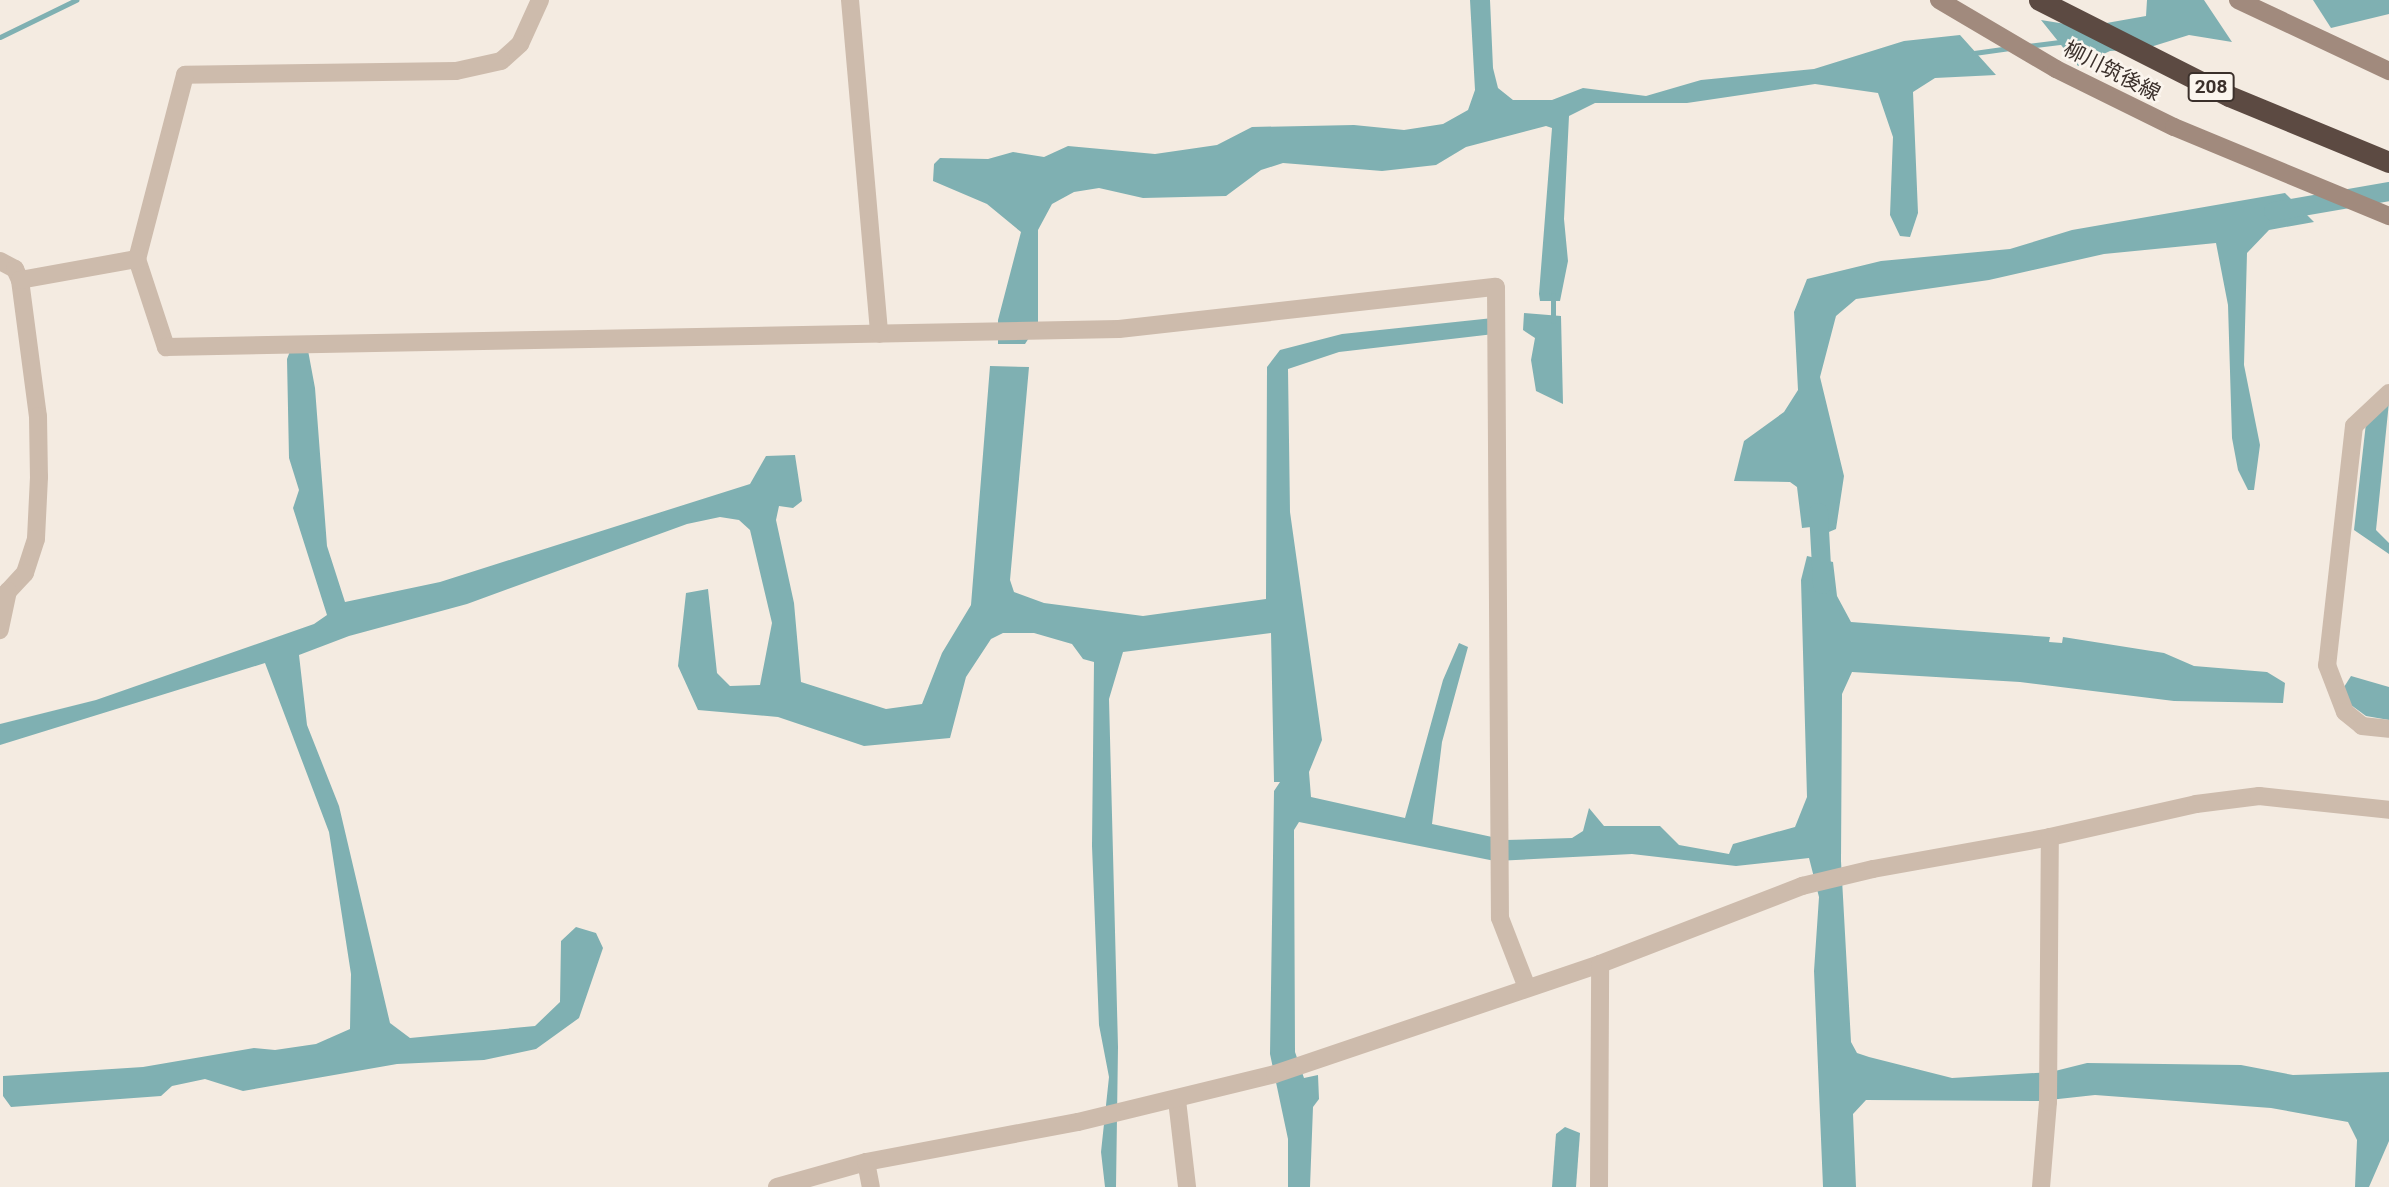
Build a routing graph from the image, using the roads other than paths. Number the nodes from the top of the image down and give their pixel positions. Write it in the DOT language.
graph roads {
  1 [pos="540,0"];
  2 [pos="850,0"];
  3 [pos="1939,0"];
  4 [pos="2039,0"];
  5 [pos="2060,0"];
  6 [pos="2238,0"];
  7 [pos="2389,71"];
  8 [pos="2389,150"];
  9 [pos="2389,162"];
  10 [pos="2389,216"];
  11 [pos="137,258"];
  12 [pos="0,261"];
  13 [pos="20,280"];
  14 [pos="879,334"];
  15 [pos="2389,393"];
  16 [pos="0,630"];
  17 [pos="2389,729"];
  18 [pos="2389,810"];
  19 [pos="2050,837"];
  20 [pos="1600,964"];
  21 [pos="1526,985"];
  22 [pos="1177,1100"];
  23 [pos="866,1162"];
  24 [pos="777,1187"];
  25 [pos="871,1187"];
  26 [pos="1188,1187"];
  27 [pos="1599,1187"];
  28 [pos="2041,1187"];
  1 -- 11 [label="street"];
  2 -- 14 [label="street"];
  3 -- 10 [label="main road, 柳川筑後線"];
  4 -- 9 [label="highway, 208"];
  5 -- 8 [label="highway, 208"];
  6 -- 7 [label="main road"];
  11 -- 13 [label="street"];
  11 -- 14 [label="street"];
  12 -- 13 [label="street"];
  13 -- 16 [label="street"];
  14 -- 21 [label="street"];
  15 -- 17 [label="street"];
  18 -- 19 [label="street"];
  19 -- 20 [label="street"];
  19 -- 28 [label="street"];
  20 -- 21 [label="street"];
  20 -- 27 [label="street"];
  21 -- 22 [label="street"];
  22 -- 23 [label="street"];
  22 -- 26 [label="street"];
  23 -- 24 [label="street"];
  23 -- 25 [label="street"];
}
